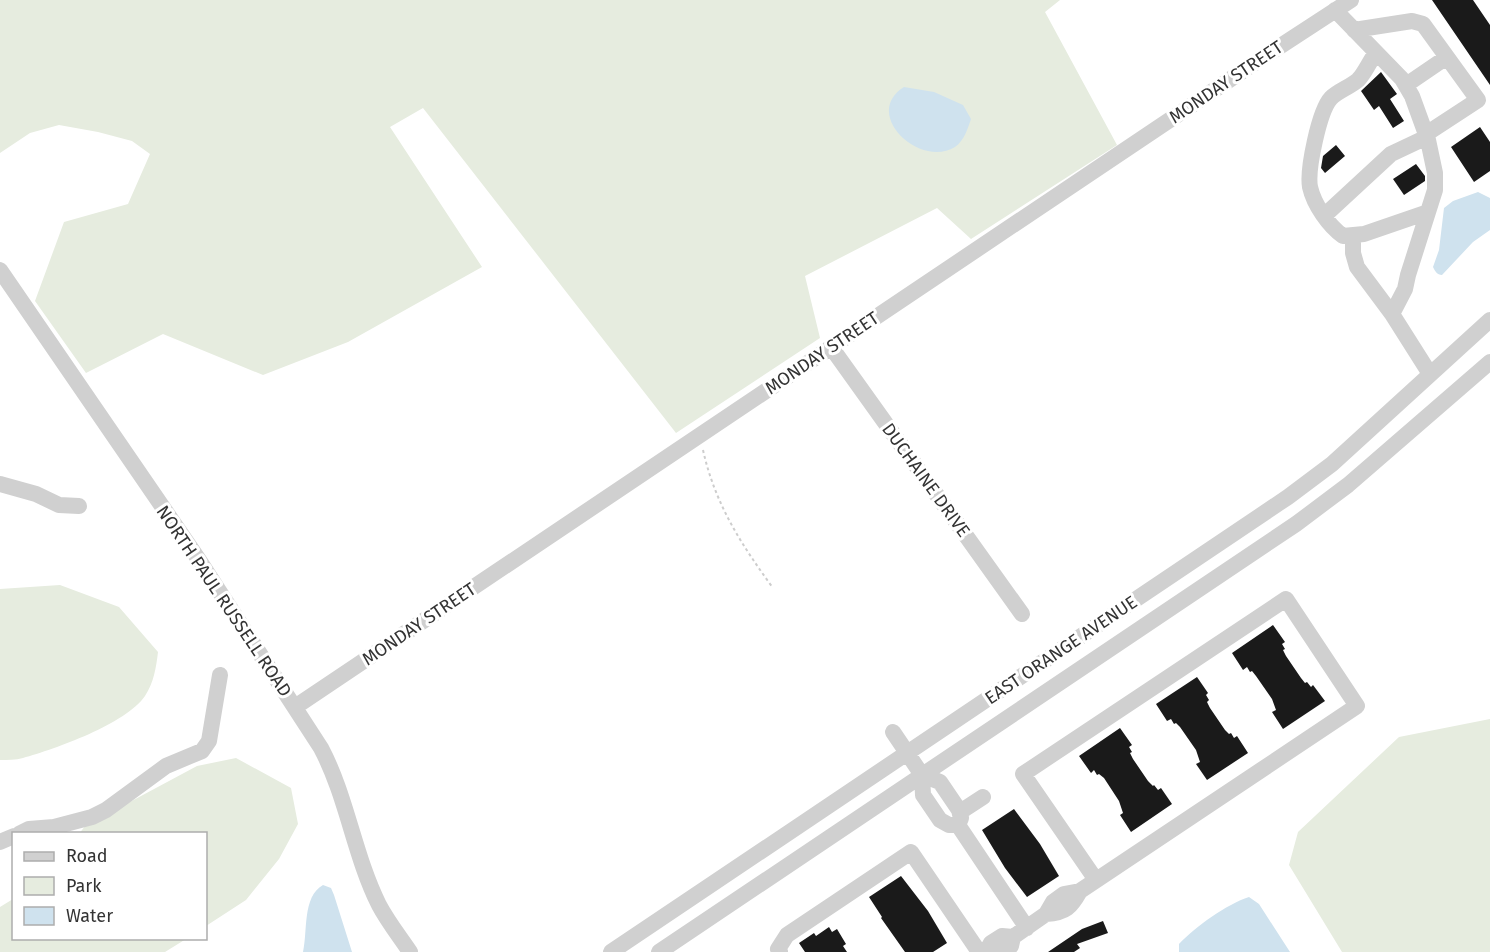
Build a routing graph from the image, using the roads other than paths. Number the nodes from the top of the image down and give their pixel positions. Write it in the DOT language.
graph roads {
  1 [pos="1351,0"];
  2 [pos="1335,10"];
  3 [pos="1354,30"];
  4 [pos="1376,53"];
  5 [pos="1447,57"];
  6 [pos="1406,85"];
  7 [pos="1426,135"];
  8 [pos="1428,212"];
  9 [pos="1325,215"];
  10 [pos="1353,235"];
  11 [pos="0,270"];
  12 [pos="1392,314"];
  13 [pos="1490,320"];
  14 [pos="831,347"];
  15 [pos="1490,362"];
  16 [pos="1430,374"];
  17 [pos="7,486"];
  18 [pos="79,506"];
  19 [pos="1022,614"];
  20 [pos="220,675"];
  21 [pos="295,707"];
  22 [pos="893,732"];
  23 [pos="907,752"];
  24 [pos="922,775"];
  25 [pos="983,796"];
  26 [pos="959,819"];
  27 [pos="23,832"];
  28 [pos="1096,880"];
  29 [pos="1020,932"];
  30 [pos="410,952"];
  31 [pos="611,952"];
  32 [pos="659,952"];
  33 [pos="780,952"];
  34 [pos="979,952"];
  35 [pos="986,952"];
  36 [pos="1002,952"];
  1 -- 2 [label="street, MONDAY STREET"];
  2 -- 3 [label="street"];
  2 -- 14 [label="street, MONDAY STREET"];
  3 -- 4 [label="street"];
  3 -- 5 [label="street"];
  4 -- 6 [label="street"];
  4 -- 9 [label="street"];
  5 -- 6 [label="street"];
  5 -- 7 [label="street"];
  6 -- 7 [label="street"];
  7 -- 8 [label="street"];
  7 -- 9 [label="street"];
  8 -- 10 [label="street"];
  8 -- 12 [label="street"];
  9 -- 10 [label="street"];
  10 -- 12 [label="street"];
  11 -- 21 [label="street, NORTH PAUL RUSSELL ROAD"];
  12 -- 16 [label="street"];
  13 -- 16 [label="street, EAST ORANGE AVENUE"];
  14 -- 19 [label="street, DUCHAINE DRIVE"];
  14 -- 21 [label="street, MONDAY STREET"];
  15 -- 24 [label="street, EAST ORANGE AVENUE"];
  16 -- 23 [label="street, EAST ORANGE AVENUE"];
  17 -- 18 [label="street"];
  20 -- 27 [label="street"];
  21 -- 30 [label="street, NORTH PAUL RUSSELL ROAD"];
  22 -- 23 [label="street"];
  23 -- 24 [label="street"];
  23 -- 31 [label="street, EAST ORANGE AVENUE"];
  24 -- 26 [label="street"];
  24 -- 32 [label="street, EAST ORANGE AVENUE"];
  25 -- 26 [label="street"];
  26 -- 29 [label="street"];
  28 -- 28 [label="street"];
  28 -- 29 [label="street"];
  29 -- 35 [label="street"];
  29 -- 36 [label="street"];
  33 -- 34 [label="street"];
}
